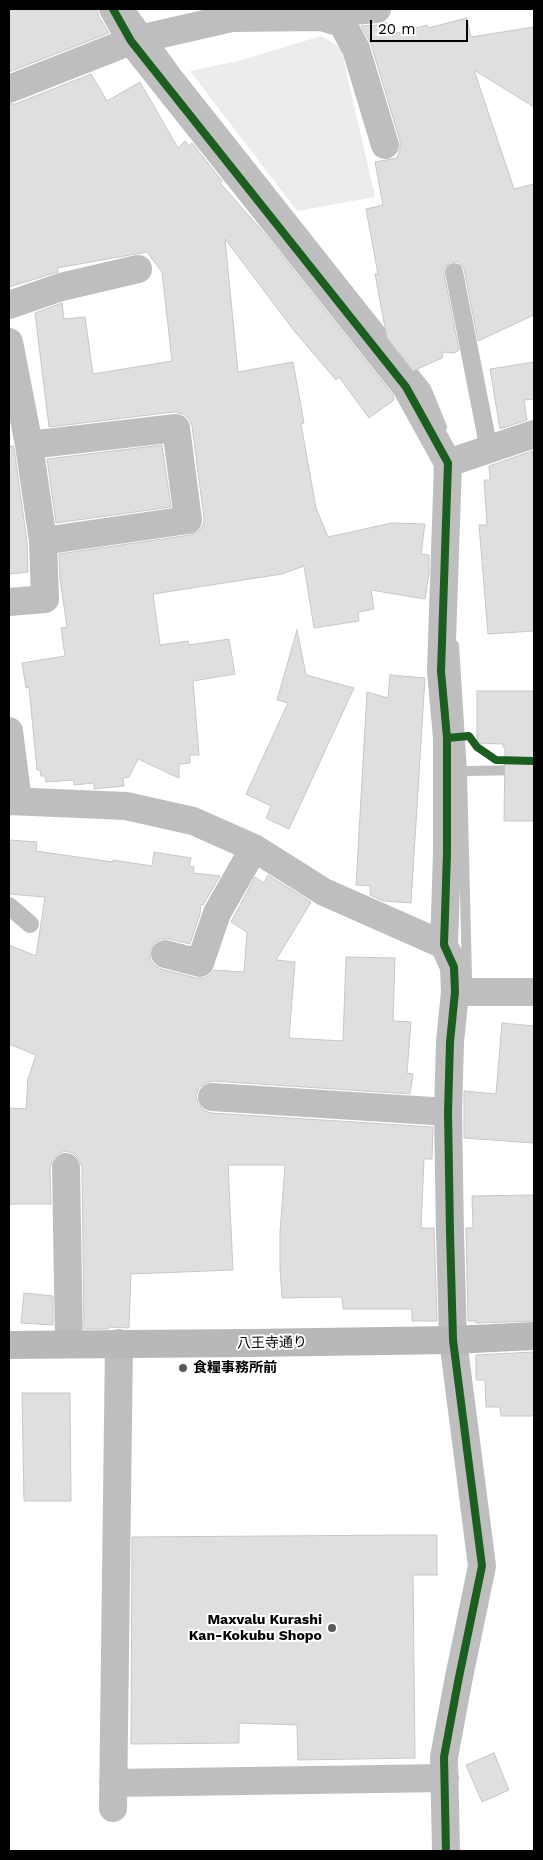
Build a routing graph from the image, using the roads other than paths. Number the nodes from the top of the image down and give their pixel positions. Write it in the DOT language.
graph roads {
  1 [pos="113,9"];
  2 [pos="377,9"];
  3 [pos="328,16"];
  4 [pos="131,41"];
  5 [pos="9,89"];
  6 [pos="385,145"];
  7 [pos="138,269"];
  8 [pos="454,272"];
  9 [pos="9,305"];
  10 [pos="9,342"];
  11 [pos="534,434"];
  12 [pos="29,445"];
  13 [pos="489,450"];
  14 [pos="448,463"];
  15 [pos="43,541"];
  16 [pos="9,602"];
  17 [pos="9,731"];
  18 [pos="13,801"];
  19 [pos="254,848"];
  20 [pos="9,906"];
  21 [pos="30,924"];
  22 [pos="444,945"];
  23 [pos="165,954"];
  24 [pos="455,992"];
  25 [pos="534,992"];
  26 [pos="212,1097"];
  27 [pos="448,1112"];
  28 [pos="66,1167"];
  29 [pos="534,1336"];
  30 [pos="453,1340"];
  31 [pos="119,1343"];
  32 [pos="69,1344"];
  33 [pos="9,1345"];
  34 [pos="445,1778"];
  35 [pos="446,1851"];
  1 -- 4 [label="street"];
  2 -- 3 [label="street"];
  3 -- 4 [label="street"];
  3 -- 6 [label="street"];
  4 -- 5 [label="street"];
  4 -- 14 [label="street"];
  7 -- 9 [label="street"];
  8 -- 13 [label="lane"];
  10 -- 12 [label="street"];
  11 -- 13 [label="street"];
  12 -- 15 [label="street"];
  12 -- 15 [label="street"];
  13 -- 14 [label="street"];
  14 -- 22 [label="street"];
  15 -- 16 [label="street"];
  17 -- 18 [label="street"];
  18 -- 19 [label="street"];
  19 -- 22 [label="street"];
  19 -- 23 [label="street"];
  20 -- 21 [label="lane"];
  22 -- 24 [label="street"];
  24 -- 25 [label="street"];
  24 -- 27 [label="street"];
  26 -- 27 [label="street"];
  27 -- 30 [label="street"];
  28 -- 32 [label="street"];
  29 -- 30 [label="street, 八王寺通り"];
  30 -- 31 [label="street, 八王寺通り"];
  30 -- 34 [label="street"];
  31 -- 32 [label="street, 八王寺通り"];
  31 -- 34 [label="street"];
  32 -- 33 [label="street, 八王寺通り"];
  34 -- 35 [label="street"];
}
